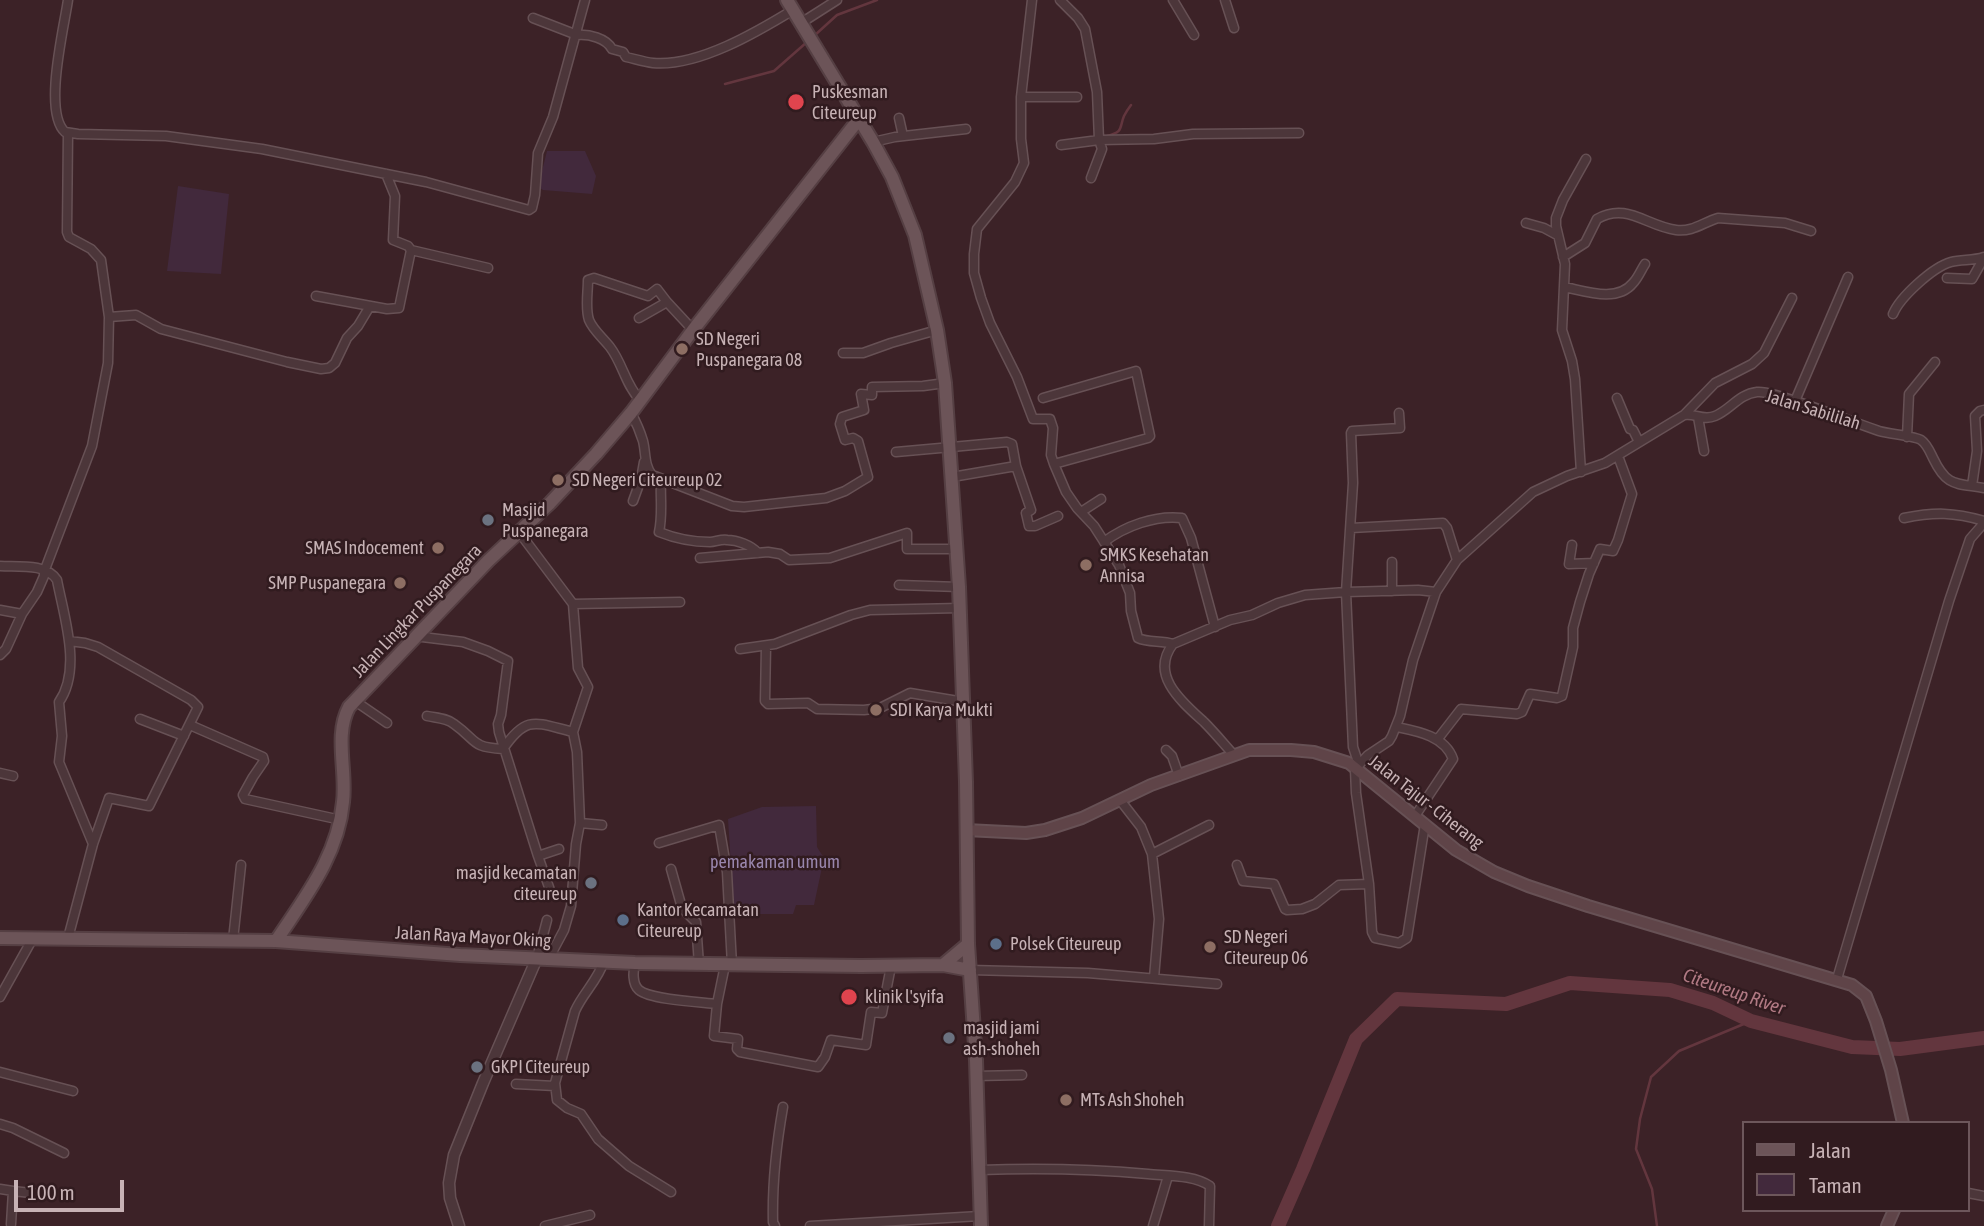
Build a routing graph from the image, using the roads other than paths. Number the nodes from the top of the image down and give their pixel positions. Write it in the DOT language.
graph roads {
  1 [pos="68,0"];
  2 [pos="585,0"];
  3 [pos="837,0"];
  4 [pos="1032,0"];
  5 [pos="1060,0"];
  6 [pos="1173,0"];
  7 [pos="1225,0"];
  8 [pos="790,5"];
  9 [pos="533,18"];
  10 [pos="803,25"];
  11 [pos="1234,28"];
  12 [pos="577,35"];
  13 [pos="1194,35"];
  14 [pos="1021,97"];
  15 [pos="1077,97"];
  16 [pos="899,118"];
  17 [pos="859,119"];
  18 [pos="966,129"];
  19 [pos="68,133"];
  20 [pos="1299,133"];
  21 [pos="903,136"];
  22 [pos="1099,140"];
  23 [pos="873,142"];
  24 [pos="1061,145"];
  25 [pos="1586,159"];
  26 [pos="386,174"];
  27 [pos="1091,178"];
  28 [pos="1526,223"];
  29 [pos="1811,231"];
  30 [pos="1557,235"];
  31 [pos="411,250"];
  32 [pos="1563,257"];
  33 [pos="1982,258"];
  34 [pos="1645,264"];
  35 [pos="488,268"];
  36 [pos="1848,276"];
  37 [pos="1947,278"];
  38 [pos="1564,288"];
  39 [pos="316,296"];
  40 [pos="1792,298"];
  41 [pos="667,302"];
  42 [pos="370,306"];
  43 [pos="1893,314"];
  44 [pos="109,317"];
  45 [pos="639,318"];
  46 [pos="693,330"];
  47 [pos="937,330"];
  48 [pos="843,353"];
  49 [pos="1935,362"];
  50 [pos="945,383"];
  51 [pos="1043,398"];
  52 [pos="1617,398"];
  53 [pos="640,400"];
  54 [pos="1795,401"];
  55 [pos="1984,410"];
  56 [pos="631,413"];
  57 [pos="1399,413"];
  58 [pos="1684,415"];
  59 [pos="1698,417"];
  60 [pos="1907,437"];
  61 [pos="1639,442"];
  62 [pos="951,447"];
  63 [pos="896,452"];
  64 [pos="1704,452"];
  65 [pos="1618,456"];
  66 [pos="645,459"];
  67 [pos="1054,464"];
  68 [pos="1016,466"];
  69 [pos="1581,472"];
  70 [pos="952,477"];
  71 [pos="661,480"];
  72 [pos="1972,486"];
  73 [pos="1984,488"];
  74 [pos="1101,499"];
  75 [pos="633,501"];
  76 [pos="1081,512"];
  77 [pos="1058,516"];
  78 [pos="1904,518"];
  79 [pos="1984,522"];
  80 [pos="1351,528"];
  81 [pos="519,532"];
  82 [pos="1104,542"];
  83 [pos="1572,545"];
  84 [pos="957,549"];
  85 [pos="758,553"];
  86 [pos="700,558"];
  87 [pos="1457,560"];
  88 [pos="1392,562"];
  89 [pos="1594,563"];
  90 [pos="0,566"];
  91 [pos="44,572"];
  92 [pos="899,585"];
  93 [pos="959,587"];
  94 [pos="1392,591"];
  95 [pos="1346,592"];
  96 [pos="1436,592"];
  97 [pos="680,602"];
  98 [pos="573,604"];
  99 [pos="960,608"];
  100 [pos="0,610"];
  101 [pos="22,614"];
  102 [pos="1215,626"];
  103 [pos="414,636"];
  104 [pos="69,641"];
  105 [pos="1173,644"];
  106 [pos="766,646"];
  107 [pos="740,649"];
  108 [pos="0,654"];
  109 [pos="355,701"];
  110 [pos="964,702"];
  111 [pos="427,716"];
  112 [pos="140,719"];
  113 [pos="387,723"];
  114 [pos="190,725"];
  115 [pos="1396,727"];
  116 [pos="573,732"];
  117 [pos="184,736"];
  118 [pos="1437,740"];
  119 [pos="503,749"];
  120 [pos="1166,750"];
  121 [pos="1234,754"];
  122 [pos="1357,767"];
  123 [pos="0,773"];
  124 [pos="13,776"];
  125 [pos="1179,776"];
  126 [pos="1119,800"];
  127 [pos="1415,816"];
  128 [pos="341,820"];
  129 [pos="580,823"];
  130 [pos="1425,824"];
  131 [pos="602,825"];
  132 [pos="1209,825"];
  133 [pos="967,830"];
  134 [pos="659,843"];
  135 [pos="93,844"];
  136 [pos="559,849"];
  137 [pos="1152,854"];
  138 [pos="538,856"];
  139 [pos="241,865"];
  140 [pos="1237,865"];
  141 [pos="671,869"];
  142 [pos="1369,884"];
  143 [pos="550,890"];
  144 [pos="547,920"];
  145 [pos="0,938"];
  146 [pos="33,938"];
  147 [pos="68,939"];
  148 [pos="233,940"];
  149 [pos="276,941"];
  150 [pos="968,944"];
  151 [pos="543,958"];
  152 [pos="604,961"];
  153 [pos="635,963"];
  154 [pos="699,965"];
  155 [pos="729,965"];
  156 [pos="943,965"];
  157 [pos="891,966"];
  158 [pos="970,970"];
  159 [pos="1152,978"];
  160 [pos="1837,979"];
  161 [pos="1217,984"];
  162 [pos="0,997"];
  163 [pos="717,1004"];
  164 [pos="0,1072"];
  165 [pos="1022,1074"];
  166 [pos="976,1076"];
  167 [pos="516,1084"];
  168 [pos="555,1086"];
  169 [pos="73,1091"];
  170 [pos="783,1107"];
  171 [pos="1903,1121"];
  172 [pos="0,1124"];
  173 [pos="64,1153"];
  174 [pos="980,1170"];
  175 [pos="1168,1176"];
  176 [pos="0,1189"];
  177 [pos="13,1191"];
  178 [pos="671,1192"];
  179 [pos="40,1194"];
  180 [pos="590,1215"];
  181 [pos="980,1221"];
  182 [pos="11,1224"];
  183 [pos="460,1226"];
  184 [pos="548,1226"];
  185 [pos="775,1226"];
  186 [pos="810,1226"];
  187 [pos="1153,1226"];
  188 [pos="1209,1226"];
  1 -- 19 [label="street"];
  2 -- 12 [label="street"];
  3 -- 10 [label="street"];
  4 -- 14 [label="street"];
  5 -- 22 [label="street"];
  6 -- 13 [label="street"];
  7 -- 11 [label="street"];
  8 -- 10 [label="main road"];
  8 -- 12 [label="street"];
  9 -- 12 [label="street"];
  10 -- 17 [label="main road"];
  12 -- 26 [label="street"];
  14 -- 15 [label="street"];
  14 -- 67 [label="street"];
  16 -- 21 [label="street"];
  17 -- 23 [label="main road"];
  17 -- 46 [label="main road, Jalan Lingkar Puspanegara"];
  18 -- 21 [label="street"];
  19 -- 26 [label="street"];
  19 -- 44 [label="street"];
  20 -- 22 [label="street"];
  21 -- 23 [label="street"];
  22 -- 24 [label="street"];
  22 -- 27 [label="street"];
  23 -- 47 [label="main road"];
  25 -- 30 [label="street"];
  26 -- 31 [label="street"];
  28 -- 30 [label="street"];
  29 -- 32 [label="street"];
  30 -- 32 [label="street"];
  31 -- 35 [label="street"];
  31 -- 42 [label="street"];
  32 -- 38 [label="street"];
  33 -- 37 [label="street"];
  33 -- 43 [label="street"];
  34 -- 38 [label="street"];
  36 -- 54 [label="street"];
  38 -- 69 [label="street"];
  39 -- 42 [label="street"];
  40 -- 58 [label="street"];
  41 -- 45 [label="street"];
  41 -- 46 [label="street"];
  41 -- 53 [label="street"];
  42 -- 44 [label="street"];
  44 -- 91 [label="street"];
  46 -- 53 [label="main road, Jalan Lingkar Puspanegara"];
  47 -- 48 [label="street"];
  47 -- 50 [label="main road"];
  49 -- 60 [label="street"];
  50 -- 62 [label="main road"];
  50 -- 71 [label="street"];
  51 -- 67 [label="street"];
  52 -- 61 [label="street"];
  53 -- 56 [label="main road, Jalan Lingkar Puspanegara"];
  54 -- 59 [label="street, Jalan Sabililah"];
  54 -- 60 [label="street, Jalan Sabililah"];
  55 -- 72 [label="street"];
  56 -- 66 [label="street"];
  56 -- 81 [label="main road, Jalan Lingkar Puspanegara"];
  57 -- 80 [label="street"];
  58 -- 59 [label="street, Jalan Sabililah"];
  58 -- 61 [label="street"];
  59 -- 64 [label="street"];
  60 -- 72 [label="street, Jalan Sabililah"];
  61 -- 65 [label="street"];
  62 -- 63 [label="street"];
  62 -- 68 [label="street"];
  62 -- 70 [label="main road"];
  65 -- 69 [label="street"];
  65 -- 89 [label="street"];
  66 -- 71 [label="street"];
  66 -- 75 [label="street"];
  67 -- 76 [label="street"];
  68 -- 70 [label="street"];
  68 -- 77 [label="street"];
  69 -- 87 [label="street"];
  70 -- 84 [label="main road"];
  71 -- 85 [label="street"];
  72 -- 73 [label="street, Jalan Sabililah"];
  74 -- 76 [label="street"];
  76 -- 82 [label="street"];
  78 -- 79 [label="street"];
  79 -- 160 [label="street"];
  80 -- 87 [label="street"];
  80 -- 95 [label="street"];
  81 -- 98 [label="street"];
  81 -- 103 [label="main road, Jalan Lingkar Puspanegara"];
  82 -- 102 [label="street"];
  82 -- 105 [label="street"];
  83 -- 89 [label="street"];
  84 -- 85 [label="street"];
  84 -- 93 [label="main road"];
  85 -- 86 [label="street"];
  87 -- 96 [label="street"];
  88 -- 94 [label="street"];
  89 -- 118 [label="street"];
  90 -- 91 [label="street"];
  91 -- 101 [label="street"];
  91 -- 104 [label="street"];
  92 -- 93 [label="street"];
  93 -- 99 [label="main road"];
  94 -- 95 [label="street"];
  94 -- 96 [label="street"];
  95 -- 102 [label="street"];
  95 -- 122 [label="street"];
  96 -- 115 [label="street"];
  97 -- 98 [label="street"];
  98 -- 116 [label="street"];
  99 -- 106 [label="street"];
  99 -- 110 [label="main road"];
  100 -- 101 [label="street"];
  101 -- 108 [label="street"];
  102 -- 105 [label="street"];
  103 -- 109 [label="main road, Jalan Lingkar Puspanegara"];
  103 -- 119 [label="street"];
  104 -- 114 [label="street"];
  104 -- 135 [label="street"];
  105 -- 121 [label="street"];
  106 -- 107 [label="street"];
  106 -- 110 [label="street"];
  109 -- 113 [label="street"];
  109 -- 128 [label="main road, Jalan Lingkar Puspanegara"];
  110 -- 133 [label="main road"];
  111 -- 119 [label="street"];
  112 -- 117 [label="street"];
  114 -- 117 [label="street"];
  114 -- 128 [label="street"];
  115 -- 118 [label="street"];
  115 -- 122 [label="street"];
  116 -- 119 [label="street"];
  116 -- 129 [label="street"];
  117 -- 135 [label="street"];
  118 -- 127 [label="street"];
  119 -- 138 [label="street"];
  120 -- 125 [label="street"];
  121 -- 122 [label="main road, Jalan Tajur - Ciherang"];
  121 -- 125 [label="main road, Jalan Tajur - Ciherang"];
  122 -- 127 [label="main road, Jalan Tajur - Ciherang"];
  122 -- 142 [label="street"];
  123 -- 124 [label="street"];
  125 -- 126 [label="main road, Jalan Tajur - Ciherang"];
  126 -- 133 [label="main road, Jalan Tajur - Ciherang"];
  126 -- 137 [label="street"];
  126 -- 159 [label="street"];
  127 -- 130 [label="main road, Jalan Tajur - Ciherang"];
  128 -- 149 [label="main road, Jalan Lingkar Puspanegara"];
  129 -- 131 [label="street"];
  129 -- 151 [label="street"];
  130 -- 142 [label="street"];
  130 -- 160 [label="main road, Jalan Tajur - Ciherang"];
  132 -- 137 [label="street"];
  133 -- 150 [label="main road"];
  134 -- 155 [label="street"];
  135 -- 147 [label="street"];
  136 -- 138 [label="street"];
  137 -- 159 [label="street"];
  138 -- 143 [label="street"];
  139 -- 148 [label="street"];
  140 -- 142 [label="street"];
  141 -- 154 [label="street"];
  144 -- 151 [label="street"];
  145 -- 146 [label="main road, Jalan Raya Mayor Oking"];
  146 -- 147 [label="main road, Jalan Raya Mayor Oking"];
  146 -- 162 [label="street"];
  147 -- 148 [label="main road, Jalan Raya Mayor Oking"];
  148 -- 149 [label="main road, Jalan Raya Mayor Oking"];
  149 -- 151 [label="main road, Jalan Raya Mayor Oking"];
  150 -- 156 [label="main road"];
  150 -- 158 [label="main road"];
  151 -- 152 [label="main road, Jalan Raya Mayor Oking"];
  151 -- 183 [label="street"];
  152 -- 153 [label="main road, Jalan Raya Mayor Oking"];
  152 -- 168 [label="street"];
  153 -- 154 [label="main road, Jalan Raya Mayor Oking"];
  153 -- 163 [label="street"];
  154 -- 155 [label="main road, Jalan Raya Mayor Oking"];
  155 -- 157 [label="main road, Jalan Raya Mayor Oking"];
  155 -- 163 [label="street"];
  156 -- 157 [label="main road, Jalan Raya Mayor Oking"];
  156 -- 158 [label="main road, Jalan Raya Mayor Oking"];
  157 -- 163 [label="street"];
  158 -- 159 [label="street"];
  158 -- 166 [label="main road"];
  159 -- 161 [label="street"];
  160 -- 171 [label="main road, Jalan Tajur - Ciherang"];
  164 -- 169 [label="street"];
  165 -- 166 [label="street"];
  166 -- 174 [label="main road"];
  167 -- 168 [label="street"];
  168 -- 178 [label="street"];
  170 -- 185 [label="street"];
  172 -- 173 [label="street"];
  174 -- 175 [label="street"];
  174 -- 181 [label="main road"];
  175 -- 187 [label="street"];
  175 -- 188 [label="street"];
  176 -- 177 [label="street"];
  177 -- 179 [label="street"];
  177 -- 182 [label="street"];
  180 -- 184 [label="street"];
  181 -- 186 [label="street"];
}
